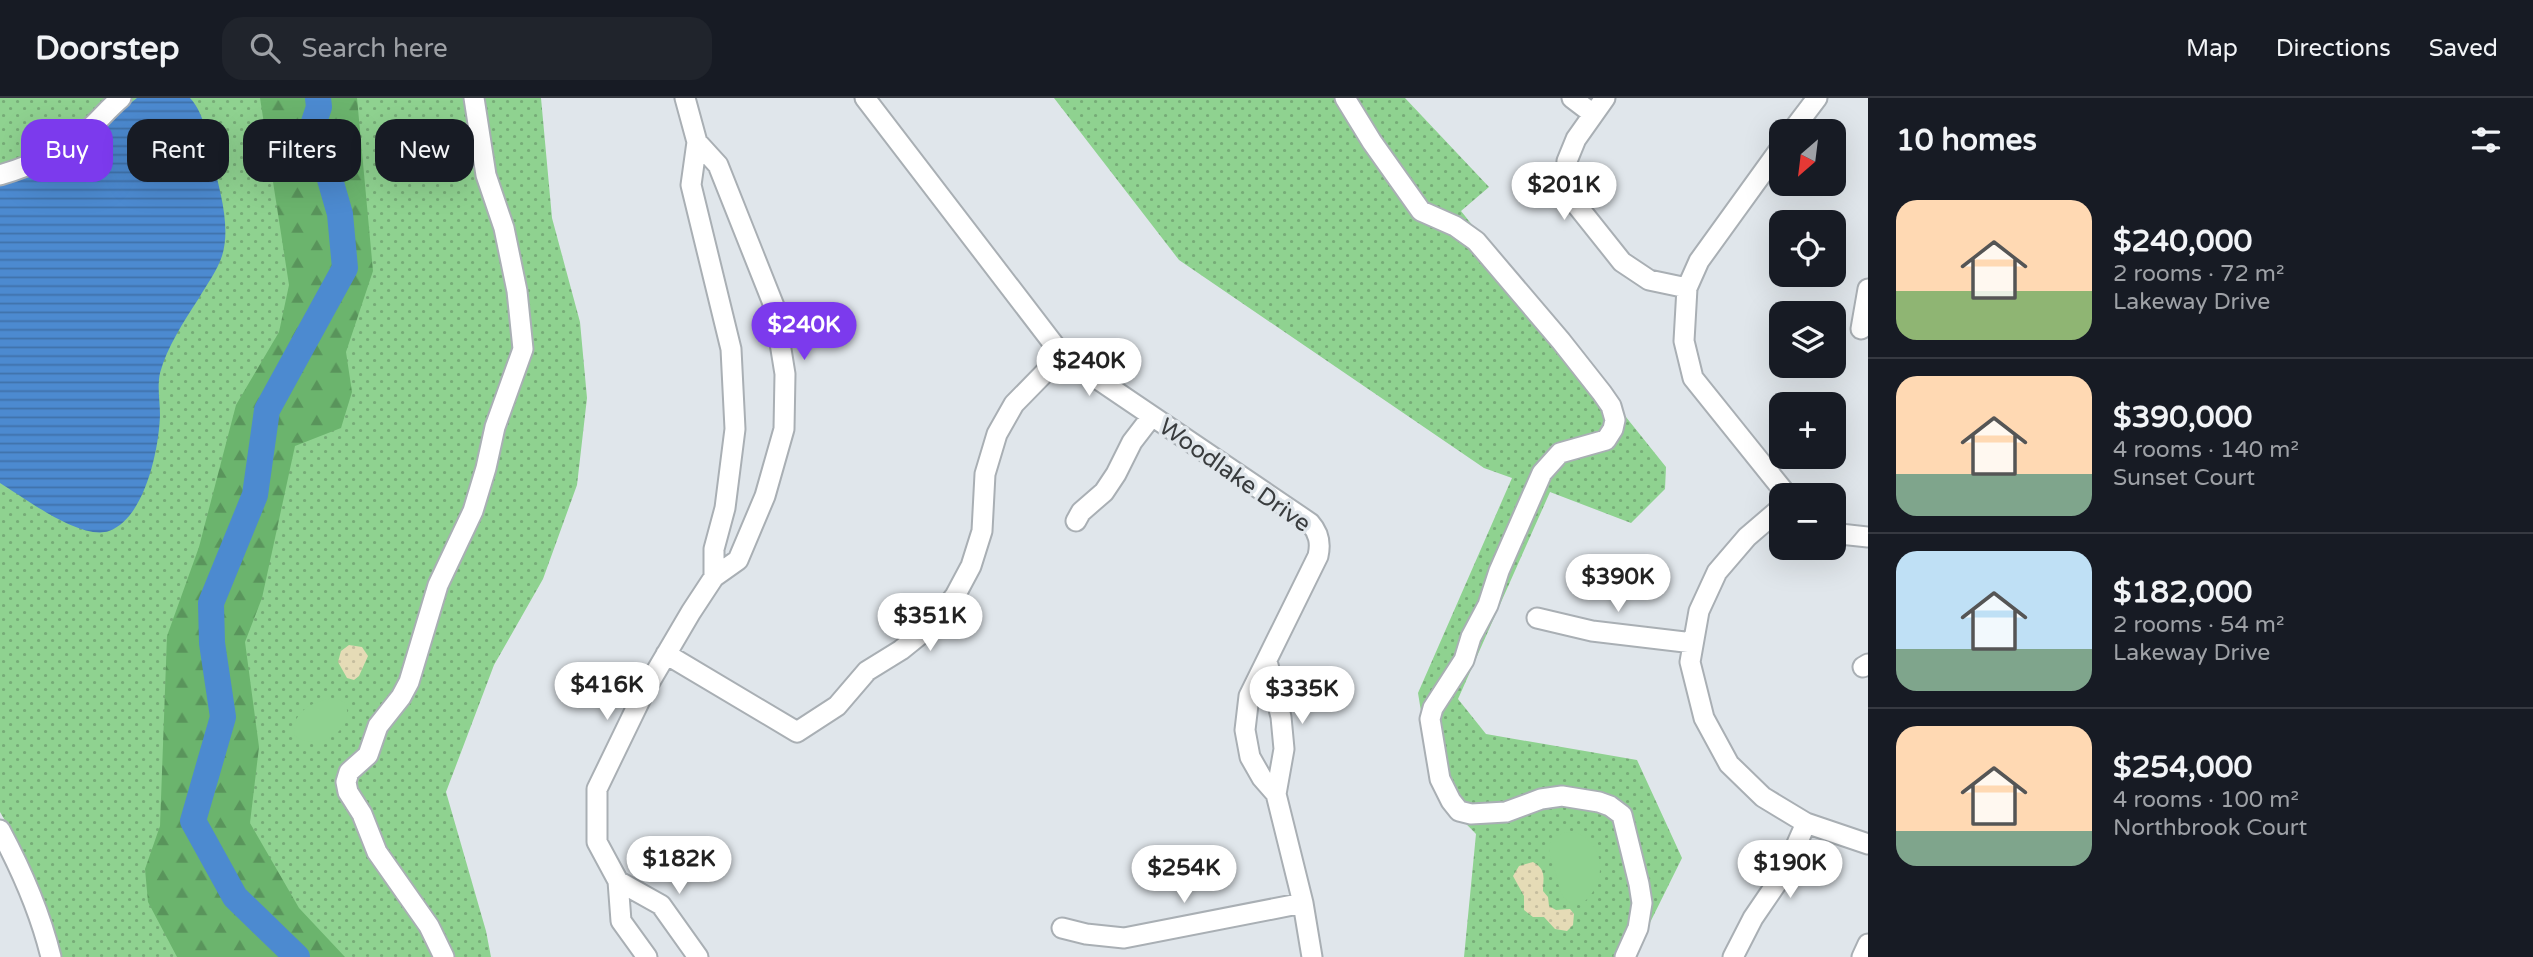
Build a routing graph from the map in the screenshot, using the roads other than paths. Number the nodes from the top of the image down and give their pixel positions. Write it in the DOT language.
graph roads {
  1 [pos="121,98"];
  2 [pos="474,98"];
  3 [pos="685,98"];
  4 [pos="865,98"];
  5 [pos="1345,98"];
  6 [pos="1572,98"];
  7 [pos="1605,98"];
  8 [pos="1817,98"];
  9 [pos="1593,114"];
  10 [pos="1802,119"];
  11 [pos="697,142"];
  12 [pos="1769,164"];
  13 [pos="0,175"];
  14 [pos="1687,288"];
  15 [pos="1868,289"];
  16 [pos="1861,329"];
  17 [pos="1062,355"];
  18 [pos="1152,416"];
  19 [pos="1777,483"];
  20 [pos="1769,518"];
  21 [pos="1076,521"];
  22 [pos="1846,535"];
  23 [pos="1868,537"];
  24 [pos="714,577"];
  25 [pos="1537,618"];
  26 [pos="1693,643"];
  27 [pos="666,654"];
  28 [pos="1267,662"];
  29 [pos="1276,794"];
  30 [pos="1806,823"];
  31 [pos="0,830"];
  32 [pos="1868,844"];
  33 [pos="618,881"];
  34 [pos="1303,903"];
  35 [pos="1062,928"];
  36 [pos="1868,944"];
  37 [pos="51,957"];
  38 [pos="444,957"];
  39 [pos="647,957"];
  40 [pos="698,957"];
  41 [pos="1312,957"];
  42 [pos="1625,957"];
  43 [pos="1733,957"];
  44 [pos="1862,957"];
  1 -- 13 [label="street"];
  2 -- 38 [label="street"];
  3 -- 11 [label="street"];
  4 -- 17 [label="street, Woodlake Drive"];
  5 -- 42 [label="street"];
  6 -- 9 [label="street"];
  7 -- 9 [label="street"];
  8 -- 10 [label="street"];
  9 -- 14 [label="street"];
  11 -- 24 [label="street"];
  11 -- 24 [label="street"];
  12 -- 14 [label="street"];
  14 -- 19 [label="street"];
  15 -- 16 [label="street"];
  17 -- 18 [label="street, Woodlake Drive"];
  17 -- 27 [label="street"];
  18 -- 21 [label="street"];
  18 -- 28 [label="street, Woodlake Drive"];
  20 -- 26 [label="street"];
  22 -- 23 [label="street"];
  24 -- 27 [label="street"];
  25 -- 26 [label="street"];
  26 -- 30 [label="street"];
  27 -- 33 [label="street"];
  28 -- 29 [label="street, Woodlake Drive"];
  28 -- 29 [label="street, Woodlake Drive"];
  29 -- 34 [label="street, Woodlake Drive"];
  30 -- 32 [label="street"];
  30 -- 43 [label="street"];
  31 -- 37 [label="street"];
  33 -- 39 [label="street"];
  33 -- 40 [label="street"];
  34 -- 35 [label="street"];
  34 -- 41 [label="street, Woodlake Drive"];
  36 -- 44 [label="street"];
}
